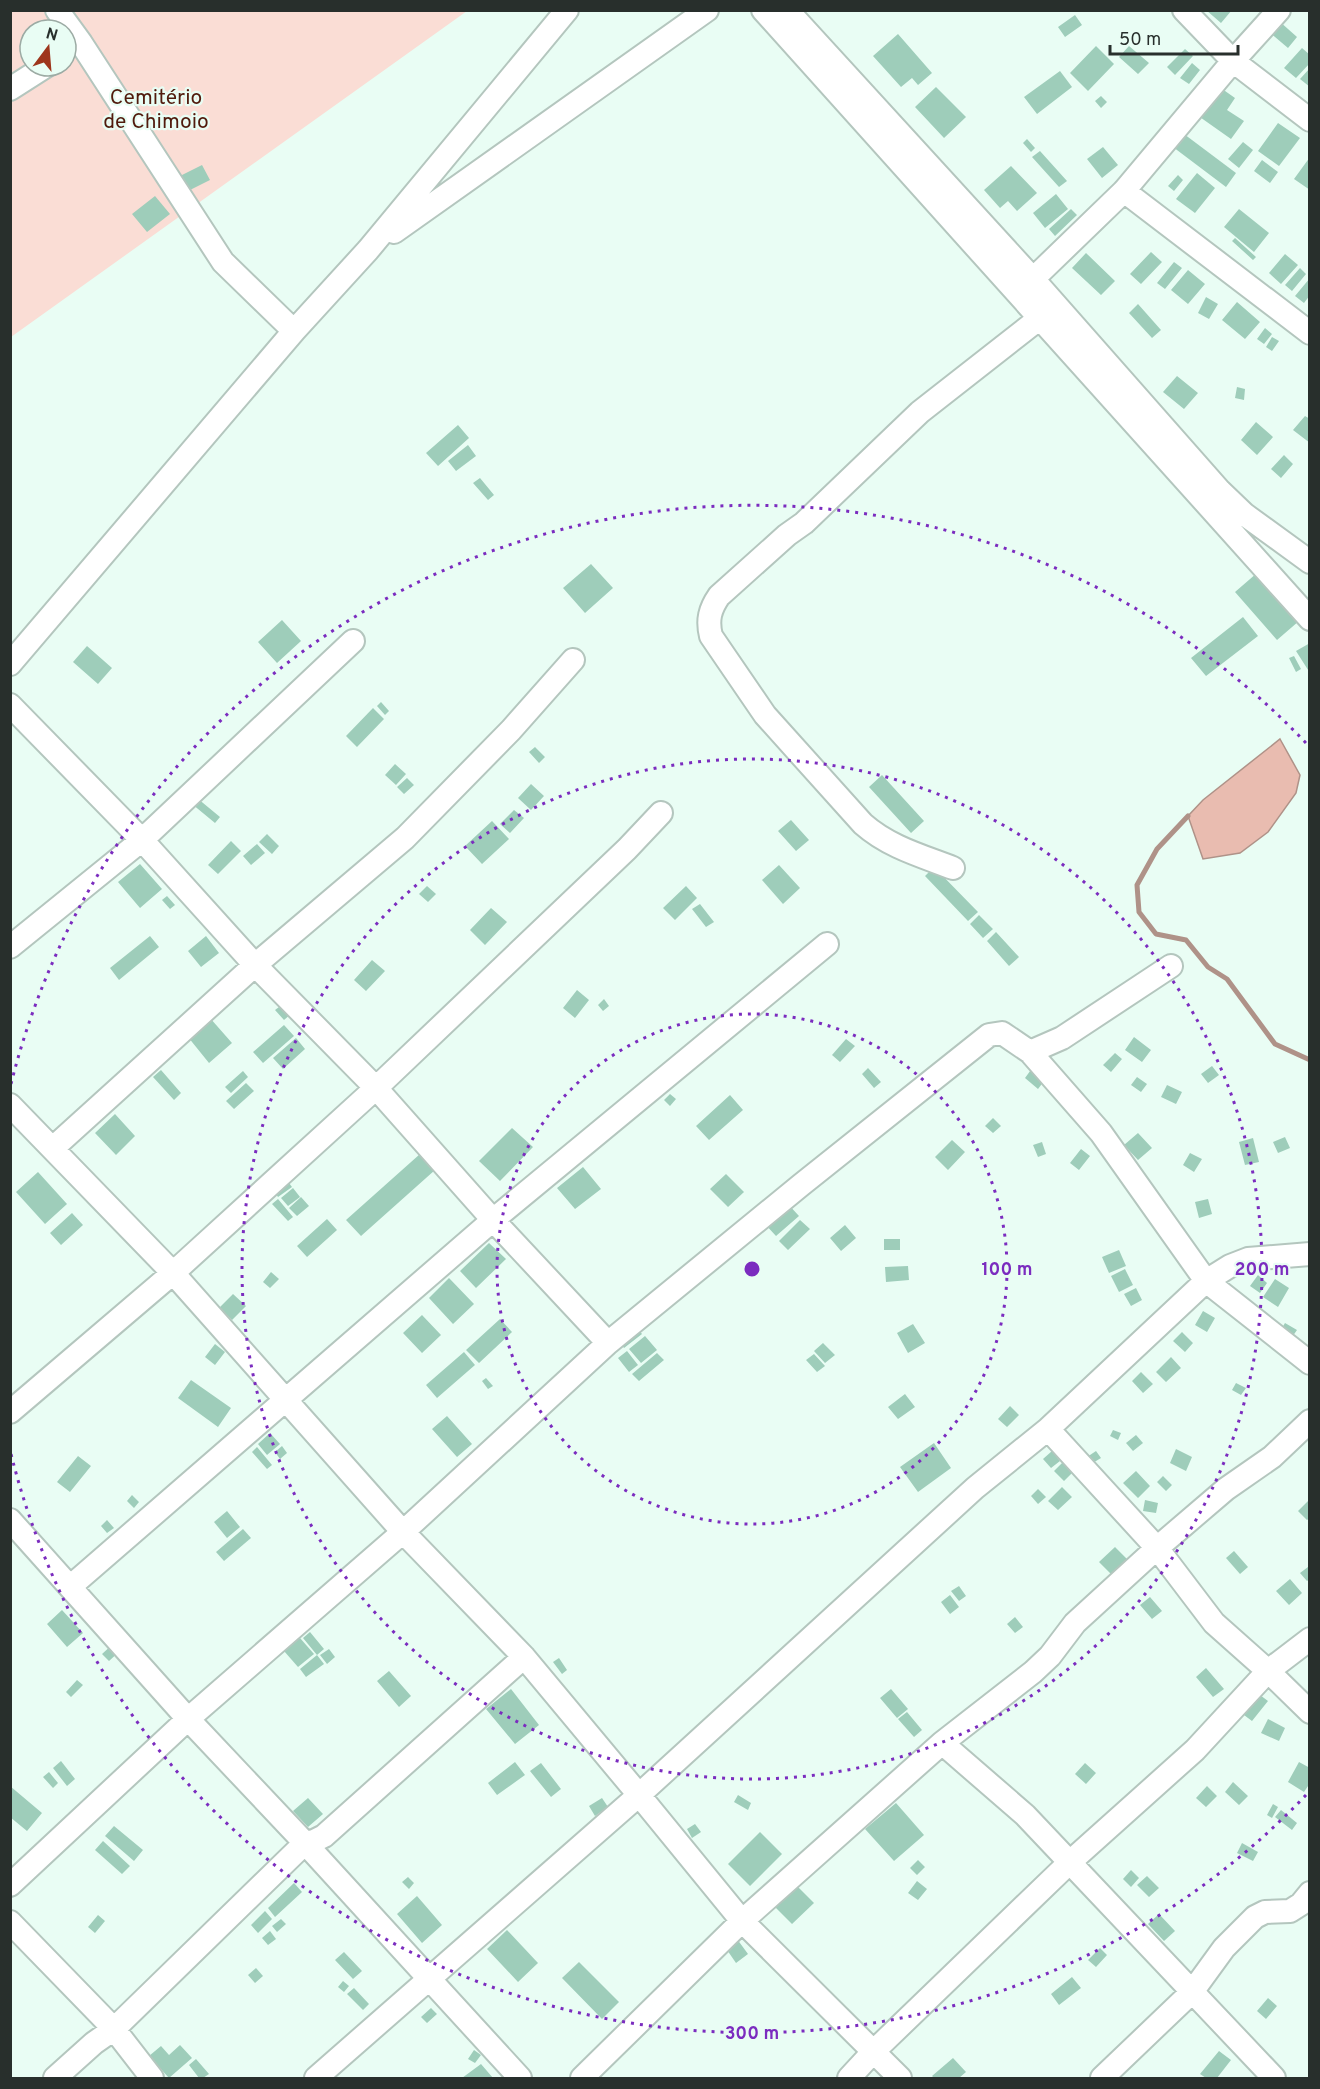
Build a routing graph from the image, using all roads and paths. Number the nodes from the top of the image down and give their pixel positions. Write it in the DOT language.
graph roads {
  1 [pos="567,10"];
  2 [pos="707,10"];
  3 [pos="763,10"];
  4 [pos="787,10"];
  5 [pos="1184,10"];
  6 [pos="1279,10"];
  7 [pos="78,54"];
  8 [pos="1233,61"];
  9 [pos="27,78"];
  10 [pos="10,89"];
  11 [pos="1310,120"];
  12 [pos="1124,191"];
  13 [pos="368,250"];
  14 [pos="1033,279"];
  15 [pos="1040,318"];
  16 [pos="294,331"];
  17 [pos="1310,333"];
  18 [pos="1310,562"];
  19 [pos="1310,619"];
  20 [pos="353,640"];
  21 [pos="573,660"];
  22 [pos="10,663"];
  23 [pos="10,705"];
  24 [pos="661,813"];
  25 [pos="142,840"];
  26 [pos="953,868"];
  27 [pos="827,944"];
  28 [pos="10,947"];
  29 [pos="255,965"];
  30 [pos="1171,966"];
  31 [pos="1030,1052"];
  32 [pos="376,1088"];
  33 [pos="10,1104"];
  34 [pos="53,1148"];
  35 [pos="493,1220"];
  36 [pos="1310,1254"];
  37 [pos="173,1273"];
  38 [pos="1206,1281"];
  39 [pos="608,1343"];
  40 [pos="1310,1363"];
  41 [pos="285,1399"];
  42 [pos="10,1412"];
  43 [pos="1307,1428"];
  44 [pos="1048,1429"];
  45 [pos="10,1520"];
  46 [pos="403,1532"];
  47 [pos="1157,1548"];
  48 [pos="70,1586"];
  49 [pos="1310,1639"];
  50 [pos="524,1657"];
  51 [pos="1268,1671"];
  52 [pos="1310,1712"];
  53 [pos="188,1719"];
  54 [pos="942,1743"];
  55 [pos="639,1795"];
  56 [pos="305,1843"];
  57 [pos="1070,1862"];
  58 [pos="10,1886"];
  59 [pos="1310,1893"];
  60 [pos="10,1922"];
  61 [pos="741,1922"];
  62 [pos="429,1980"];
  63 [pos="1192,1992"];
  64 [pos="114,2029"];
  65 [pos="873,2052"];
  66 [pos="55,2079"];
  67 [pos="152,2079"];
  68 [pos="316,2079"];
  69 [pos="520,2079"];
  70 [pos="582,2079"];
  71 [pos="849,2079"];
  72 [pos="900,2079"];
  73 [pos="1102,2079"];
  74 [pos="1274,2079"];
  1 -- 13 [label="street"];
  2 -- 13 [label="street"];
  3 -- 15 [label="street"];
  4 -- 14 [label="street"];
  5 -- 8 [label="street"];
  6 -- 8 [label="street"];
  7 -- 16 [label="street"];
  8 -- 11 [label="street"];
  8 -- 12 [label="street"];
  9 -- 10 [label="street"];
  12 -- 14 [label="street"];
  12 -- 17 [label="street"];
  13 -- 16 [label="street"];
  14 -- 18 [label="street"];
  15 -- 19 [label="street"];
  15 -- 26 [label="street"];
  16 -- 22 [label="street"];
  20 -- 25 [label="street"];
  21 -- 29 [label="street"];
  23 -- 25 [label="street"];
  24 -- 32 [label="street"];
  25 -- 28 [label="street"];
  25 -- 29 [label="street"];
  27 -- 35 [label="street"];
  29 -- 32 [label="street"];
  29 -- 34 [label="street"];
  30 -- 31 [label="street"];
  31 -- 38 [label="street"];
  31 -- 39 [label="street"];
  32 -- 35 [label="street"];
  32 -- 37 [label="street"];
  33 -- 34 [label="street"];
  34 -- 37 [label="street"];
  35 -- 39 [label="street"];
  35 -- 41 [label="street"];
  36 -- 38 [label="street"];
  37 -- 41 [label="street"];
  37 -- 42 [label="street"];
  38 -- 40 [label="street"];
  38 -- 44 [label="street"];
  39 -- 46 [label="street"];
  41 -- 46 [label="street"];
  41 -- 48 [label="street"];
  43 -- 47 [label="street"];
  44 -- 47 [label="street"];
  44 -- 55 [label="street"];
  45 -- 48 [label="street"];
  46 -- 50 [label="street"];
  46 -- 53 [label="street"];
  47 -- 51 [label="street"];
  47 -- 54 [label="street"];
  48 -- 53 [label="street"];
  49 -- 51 [label="street"];
  50 -- 55 [label="street"];
  50 -- 56 [label="street"];
  51 -- 52 [label="street"];
  51 -- 57 [label="street"];
  53 -- 56 [label="street"];
  53 -- 58 [label="street"];
  54 -- 57 [label="street"];
  54 -- 61 [label="street"];
  55 -- 61 [label="street"];
  55 -- 62 [label="street"];
  56 -- 62 [label="street"];
  56 -- 64 [label="street"];
  57 -- 63 [label="street"];
  57 -- 65 [label="street"];
  59 -- 63 [label="street"];
  60 -- 64 [label="street"];
  61 -- 65 [label="street"];
  61 -- 70 [label="street"];
  62 -- 68 [label="street"];
  62 -- 69 [label="street"];
  63 -- 73 [label="street"];
  63 -- 74 [label="street"];
  64 -- 66 [label="street"];
  64 -- 67 [label="street"];
  65 -- 71 [label="street"];
  65 -- 72 [label="street"];
}
